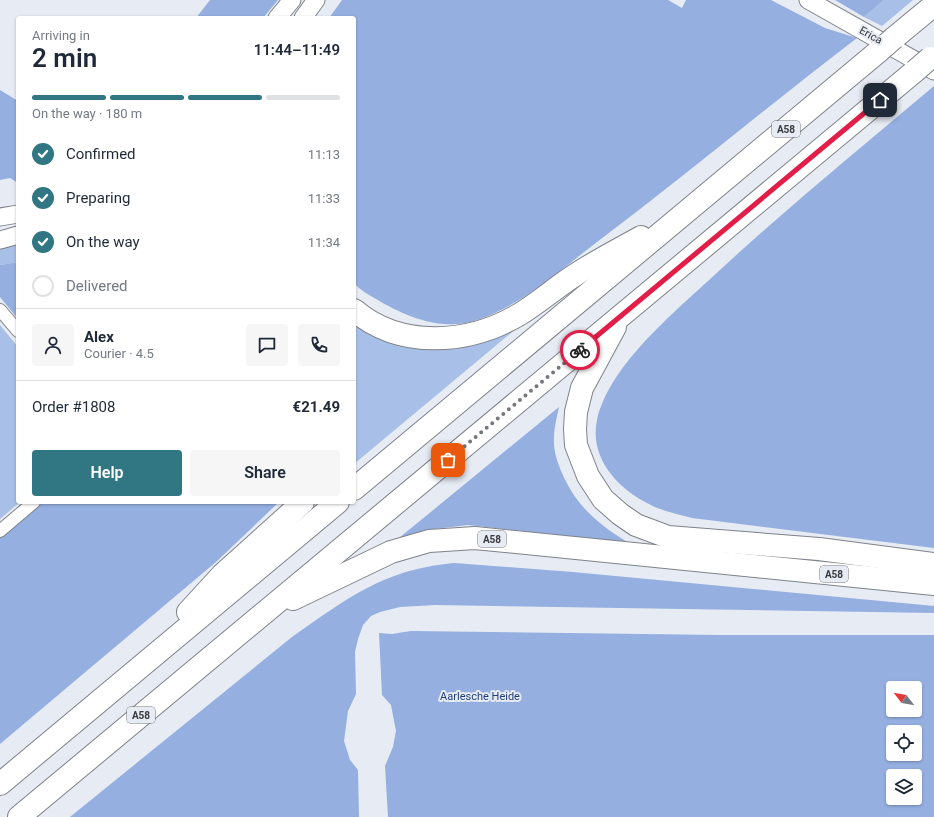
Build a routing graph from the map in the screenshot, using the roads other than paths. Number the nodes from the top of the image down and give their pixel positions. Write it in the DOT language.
graph roads {
  1 [pos="292,0"];
  2 [pos="316,0"];
  3 [pos="808,0"];
  4 [pos="934,5"];
  5 [pos="279,16"];
  6 [pos="304,16"];
  7 [pos="928,63"];
  8 [pos="694,206"];
  9 [pos="16,214"];
  10 [pos="0,217"];
  11 [pos="16,236"];
  12 [pos="0,240"];
  13 [pos="0,310"];
  14 [pos="356,311"];
  15 [pos="620,317"];
  16 [pos="16,329"];
  17 [pos="356,487"];
  18 [pos="32,504"];
  19 [pos="301,504"];
  20 [pos="336,504"];
  21 [pos="0,531"];
  22 [pos="934,564"];
  23 [pos="934,584"];
  24 [pos="263,613"];
  25 [pos="130,675"];
  26 [pos="0,784"];
  27 [pos="18,817"];
  1 -- 5 [label="main road"];
  2 -- 6 [label="main road"];
  3 -- 7 [label="main road, Erica"];
  4 -- 8 [label="highway, A58"];
  7 -- 15 [label="highway, A58"];
  8 -- 14 [label="highway, A58"];
  8 -- 17 [label="highway, A58"];
  9 -- 10 [label="main road"];
  11 -- 12 [label="main road"];
  13 -- 16 [label="street"];
  15 -- 22 [label="highway, A58"];
  15 -- 24 [label="highway, A58"];
  18 -- 21 [label="street"];
  19 -- 25 [label="highway"];
  20 -- 25 [label="highway"];
  23 -- 24 [label="highway, A58"];
  24 -- 27 [label="highway, A58"];
  25 -- 26 [label="highway"];
}
